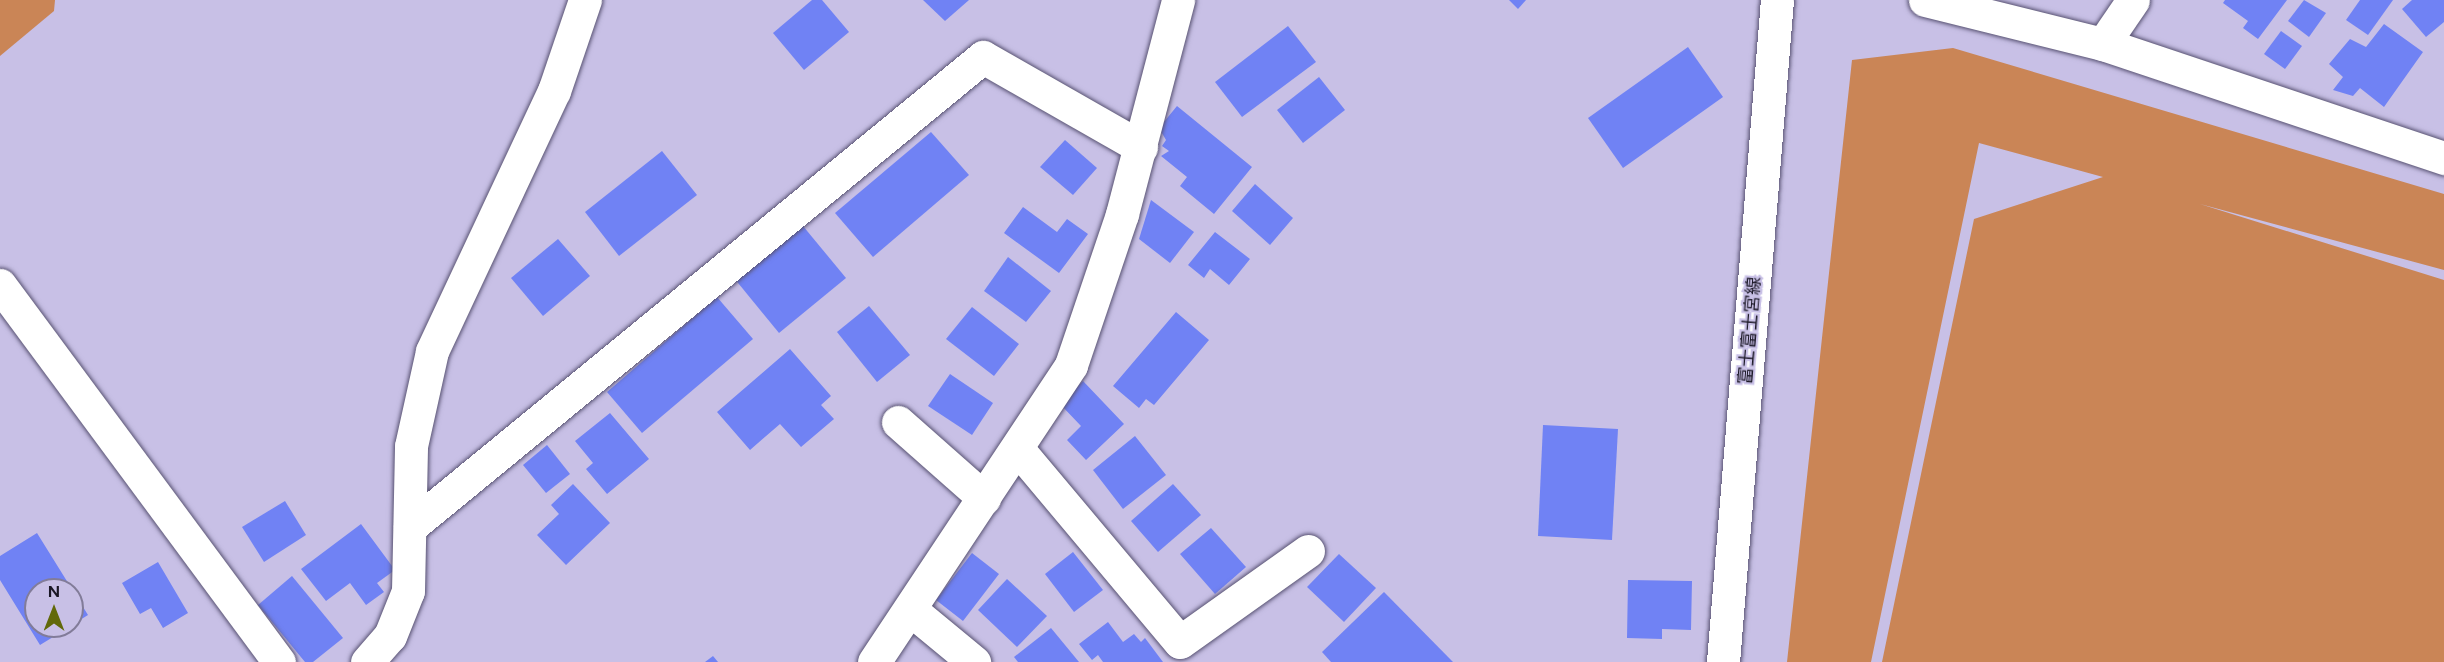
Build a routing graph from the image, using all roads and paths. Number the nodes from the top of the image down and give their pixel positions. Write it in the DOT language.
graph roads {
  1 [pos="585,0"];
  2 [pos="1178,0"];
  3 [pos="1777,0"];
  4 [pos="1924,0"];
  5 [pos="2133,0"];
  6 [pos="2103,44"];
  7 [pos="1141,147"];
  8 [pos="2444,158"];
  9 [pos="0,285"];
  10 [pos="898,422"];
  11 [pos="1017,448"];
  12 [pos="984,498"];
  13 [pos="410,527"];
  14 [pos="1308,551"];
  15 [pos="911,610"];
  16 [pos="279,662"];
  17 [pos="367,662"];
  18 [pos="874,662"];
  19 [pos="974,662"];
  20 [pos="1723,662"];
  1 -- 13 [label="street"];
  2 -- 7 [label="street"];
  3 -- 20 [label="street, 富士富士宮線"];
  4 -- 6 [label="street"];
  5 -- 6 [label="street"];
  6 -- 8 [label="street"];
  7 -- 11 [label="street"];
  7 -- 13 [label="street"];
  9 -- 16 [label="street"];
  10 -- 12 [label="street"];
  11 -- 12 [label="street"];
  11 -- 14 [label="street"];
  12 -- 15 [label="street"];
  13 -- 17 [label="street"];
  15 -- 18 [label="street"];
  15 -- 19 [label="street"];
}
